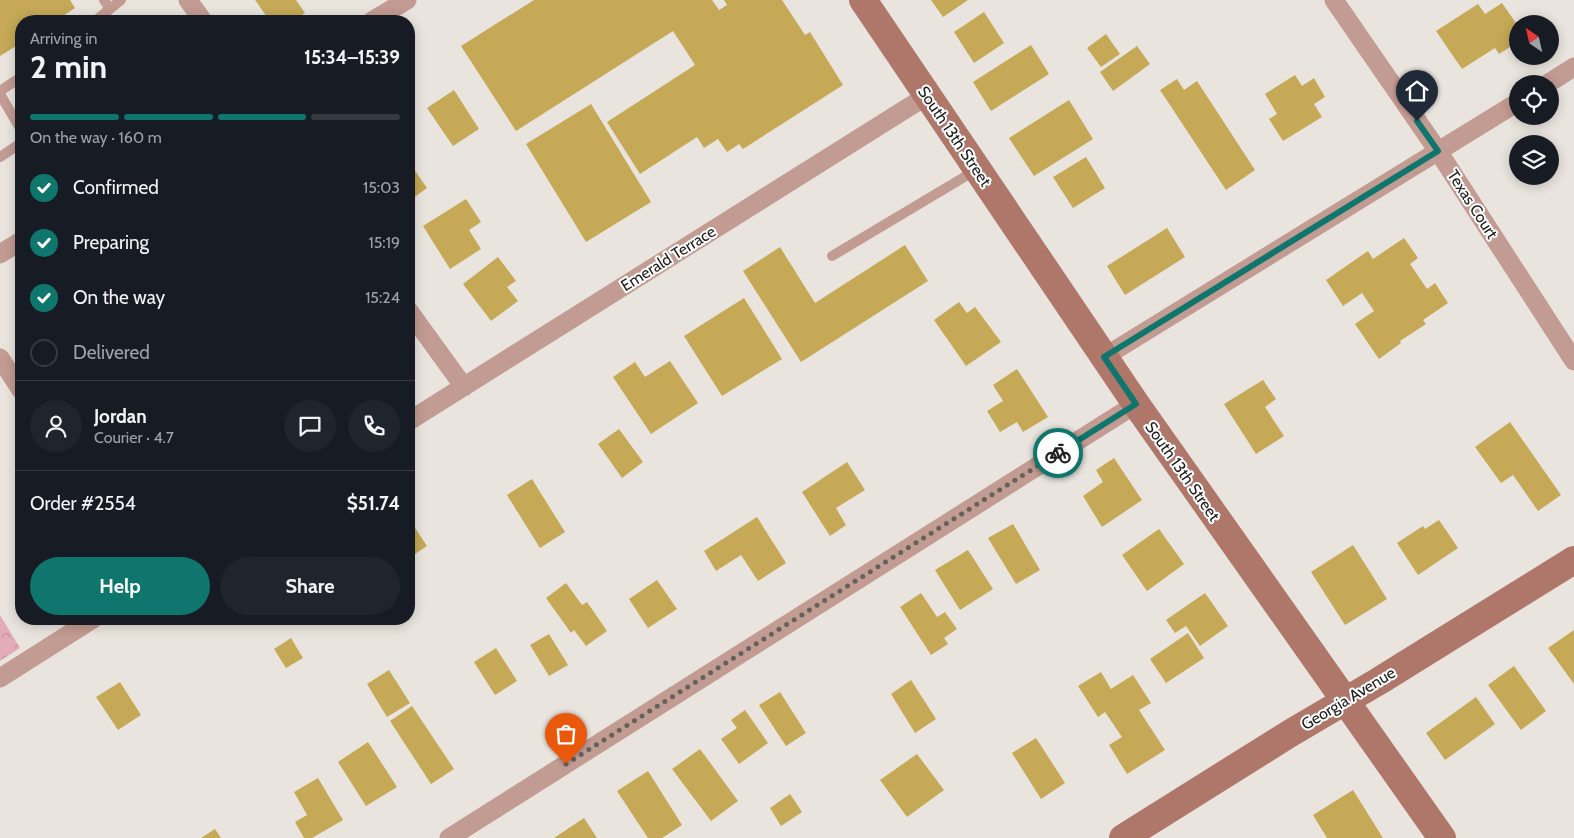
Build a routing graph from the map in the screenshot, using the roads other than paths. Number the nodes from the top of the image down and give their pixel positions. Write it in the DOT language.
graph roads {
  1 [pos="104,0"];
  2 [pos="121,0"];
  3 [pos="188,0"];
  4 [pos="407,0"];
  5 [pos="863,0"];
  6 [pos="1334,0"];
  7 [pos="110,9"];
  8 [pos="102,15"];
  9 [pos="198,15"];
  10 [pos="382,15"];
  11 [pos="1574,67"];
  12 [pos="1559,76"];
  13 [pos="15,81"];
  14 [pos="0,92"];
  15 [pos="928,95"];
  16 [pos="1509,108"];
  17 [pos="15,119"];
  18 [pos="15,146"];
  19 [pos="1438,151"];
  20 [pos="0,157"];
  21 [pos="977,170"];
  22 [pos="15,245"];
  23 [pos="0,254"];
  24 [pos="832,256"];
  25 [pos="415,318"];
  26 [pos="1104,357"];
  27 [pos="0,358"];
  28 [pos="1574,361"];
  29 [pos="15,381"];
  30 [pos="464,387"];
  31 [pos="1136,404"];
  32 [pos="415,417"];
  33 [pos="1574,560"];
  34 [pos="84,625"];
  35 [pos="0,678"];
  36 [pos="1345,700"];
  37 [pos="449,838"];
  38 [pos="1123,838"];
  39 [pos="1442,838"];
  1 -- 7 [label="lane"];
  2 -- 7 [label="lane"];
  3 -- 9 [label="street"];
  4 -- 10 [label="street"];
  5 -- 15 [label="street, South 13th Street"];
  6 -- 19 [label="street, Texas Court"];
  7 -- 8 [label="lane"];
  11 -- 12 [label="street"];
  13 -- 14 [label="lane"];
  14 -- 17 [label="lane"];
  15 -- 21 [label="street, South 13th Street"];
  15 -- 30 [label="street, Emerald Terrace"];
  16 -- 19 [label="street"];
  18 -- 20 [label="lane"];
  19 -- 26 [label="street"];
  19 -- 28 [label="street, Texas Court"];
  21 -- 24 [label="lane"];
  21 -- 26 [label="street, South 13th Street"];
  22 -- 23 [label="street"];
  25 -- 30 [label="street"];
  26 -- 31 [label="street, South 13th Street"];
  27 -- 29 [label="street"];
  30 -- 32 [label="street, Emerald Terrace"];
  31 -- 36 [label="street, South 13th Street"];
  31 -- 37 [label="street"];
  33 -- 36 [label="street, Georgia Avenue"];
  34 -- 35 [label="street"];
  36 -- 38 [label="street, Georgia Avenue"];
  36 -- 39 [label="street, South 13th Street"];
}
